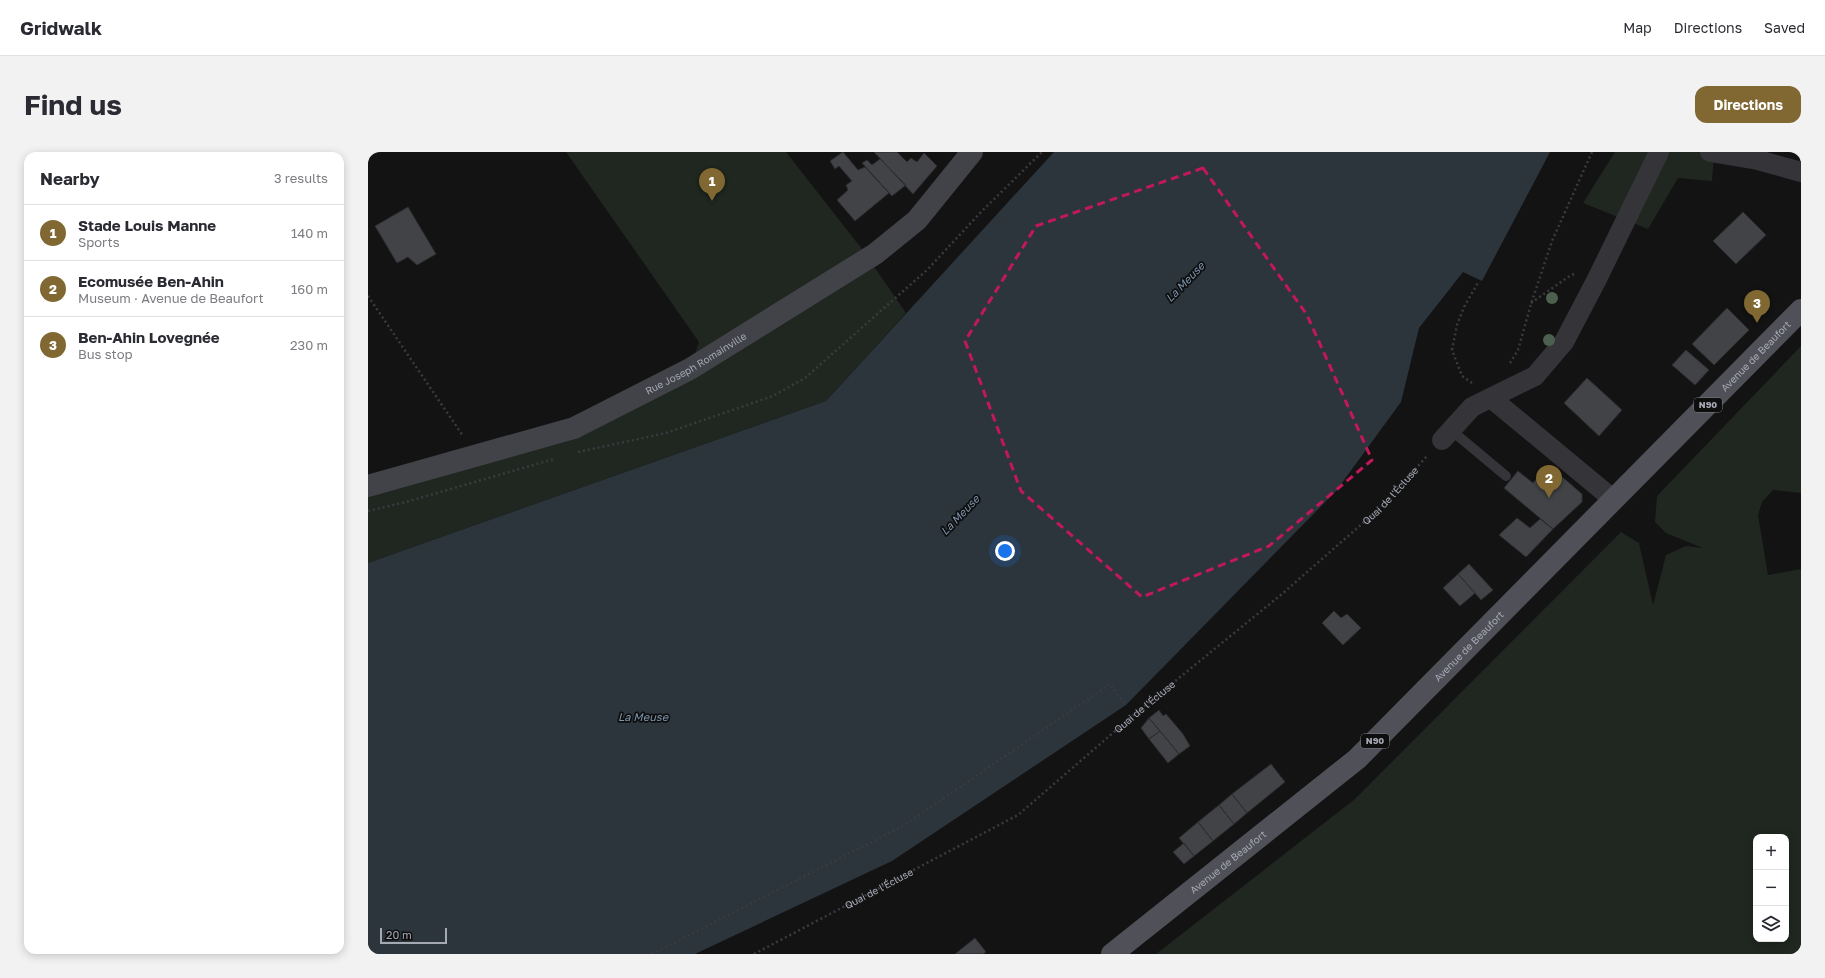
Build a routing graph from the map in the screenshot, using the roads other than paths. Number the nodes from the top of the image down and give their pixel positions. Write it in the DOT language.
graph roads {
  1 [pos="972,152"];
  2 [pos="1659,152"];
  3 [pos="1710,152"];
  4 [pos="1801,172"];
  5 [pos="1801,310"];
  6 [pos="1490,398"];
  7 [pos="1446,435"];
  8 [pos="1506,476"];
  9 [pos="368,486"];
  10 [pos="1614,500"];
  11 [pos="1112,954"];
  1 -- 9 [label="street, Rue Joseph Romainville"];
  2 -- 6 [label="street"];
  3 -- 4 [label="street"];
  5 -- 10 [label="main road, Avenue de Beaufort / N90"];
  6 -- 7 [label="street"];
  6 -- 10 [label="street"];
  7 -- 8 [label="lane"];
  10 -- 11 [label="main road, Avenue de Beaufort / N90"];
}
